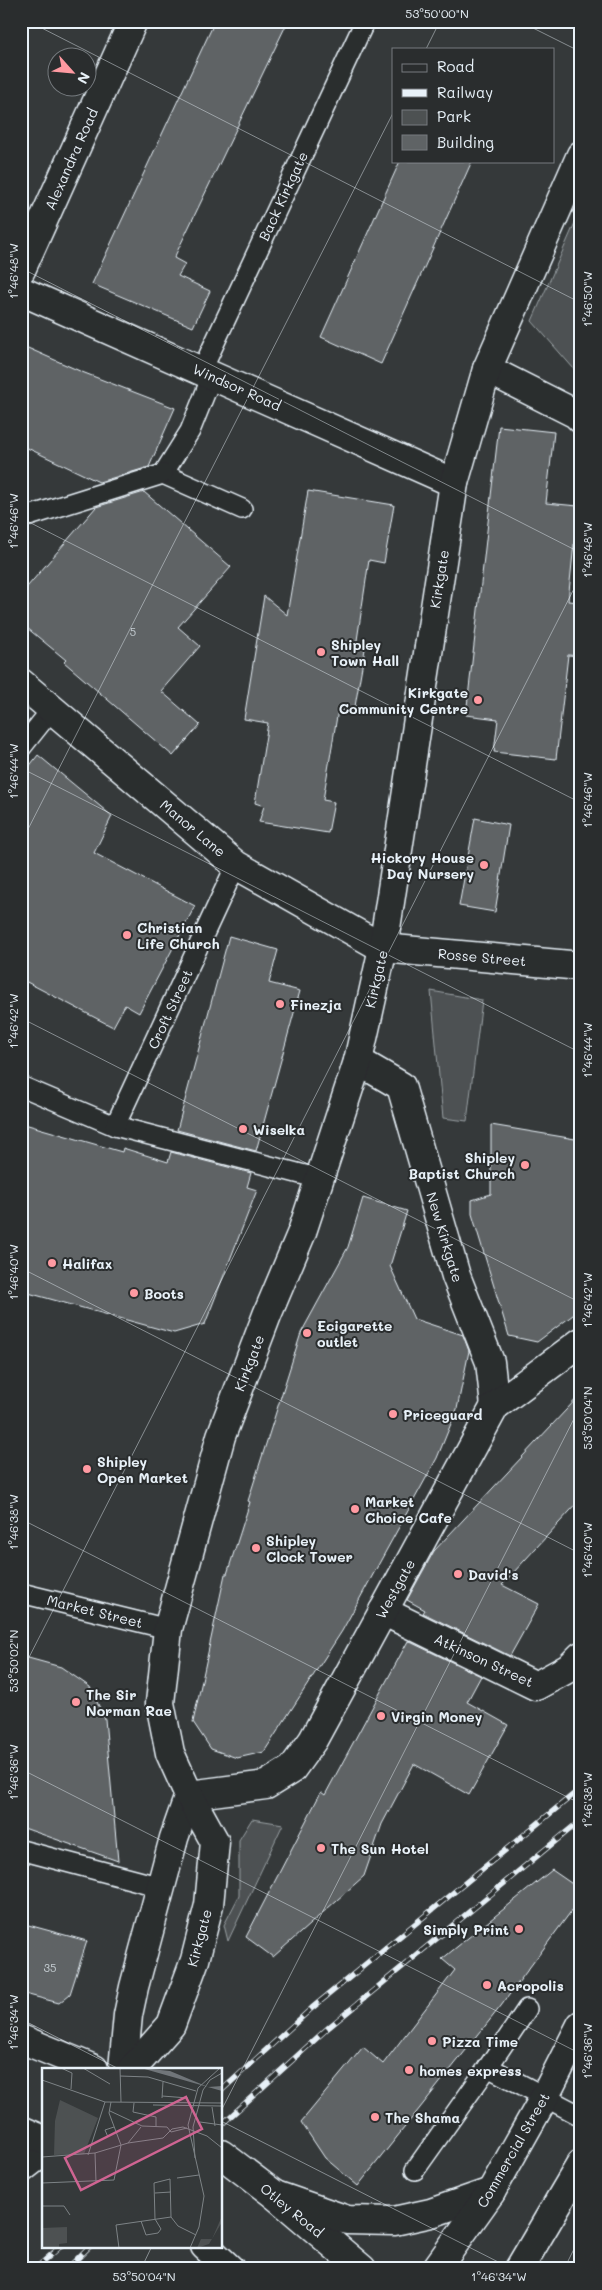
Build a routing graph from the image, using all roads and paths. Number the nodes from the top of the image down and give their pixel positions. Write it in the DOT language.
graph roads {
  1 [pos="134,21"];
  2 [pos="365,21"];
  3 [pos="581,155"];
  4 [pos="21,270"];
  5 [pos="21,291"];
  6 [pos="487,369"];
  7 [pos="207,374"];
  8 [pos="581,419"];
  9 [pos="163,474"];
  10 [pos="454,483"];
  11 [pos="242,509"];
  12 [pos="30,516"];
  13 [pos="21,683"];
  14 [pos="52,709"];
  15 [pos="21,748"];
  16 [pos="236,864"];
  17 [pos="383,948"];
  18 [pos="581,966"];
  19 [pos="358,1061"];
  20 [pos="21,1086"];
  21 [pos="115,1126"];
  22 [pos="320,1179"];
  23 [pos="581,1342"];
  24 [pos="495,1406"];
  25 [pos="21,1593"];
  26 [pos="383,1611"];
  27 [pos="168,1629"];
  28 [pos="581,1656"];
  29 [pos="189,1795"];
  30 [pos="21,1850"];
  31 [pos="161,1887"];
  32 [pos="527,2009"];
  33 [pos="581,2025"];
  34 [pos="21,2039"];
  35 [pos="488,2067"];
  36 [pos="92,2068"];
  37 [pos="123,2068"];
  38 [pos="133,2068"];
  39 [pos="545,2096"];
  40 [pos="581,2116"];
  41 [pos="21,2130"];
  42 [pos="42,2139"];
  43 [pos="42,2152"];
  44 [pos="230,2160"];
  45 [pos="581,2164"];
  46 [pos="21,2169"];
  47 [pos="414,2170"];
  48 [pos="491,2192"];
  49 [pos="275,2195"];
  50 [pos="207,2248"];
  51 [pos="230,2269"];
  52 [pos="362,2269"];
  53 [pos="436,2269"];
  54 [pos="519,2269"];
  1 -- 4 [label="street, Alexandra Road"];
  2 -- 7 [label="lane, Back Kirkgate"];
  3 -- 6 [label="street, Kirkgate"];
  5 -- 7 [label="street, Windsor Road"];
  6 -- 8 [label="street"];
  6 -- 10 [label="street, Kirkgate"];
  7 -- 9 [label="lane, Back Kirkgate"];
  7 -- 10 [label="street, Windsor Road"];
  9 -- 11 [label="lane"];
  9 -- 12 [label="lane"];
  10 -- 17 [label="street, Kirkgate"];
  13 -- 14 [label="street, Manor Lane"];
  14 -- 15 [label="lane"];
  14 -- 16 [label="street, Manor Lane"];
  16 -- 17 [label="street, Manor Lane"];
  16 -- 21 [label="lane, Croft Street"];
  17 -- 18 [label="street, Rosse Street"];
  17 -- 19 [label="street, Kirkgate"];
  19 -- 22 [label="street, Kirkgate"];
  19 -- 24 [label="street, New Kirkgate"];
  20 -- 21 [label="lane"];
  21 -- 22 [label="lane"];
  22 -- 27 [label="street, Kirkgate"];
  23 -- 24 [label="street, Westgate"];
  24 -- 26 [label="street, Westgate"];
  25 -- 27 [label="lane, Market Street"];
  26 -- 28 [label="street, Atkinson Street"];
  26 -- 29 [label="street, Westgate"];
  27 -- 29 [label="street, Kirkgate"];
  29 -- 31 [label="street"];
  29 -- 38 [label="street, Kirkgate"];
  30 -- 31 [label="lane"];
  31 -- 37 [label="street"];
  32 -- 35 [label="lane"];
  33 -- 39 [label="street, Commercial Street"];
  34 -- 36 [label="street"];
  35 -- 39 [label="lane"];
  35 -- 47 [label="lane"];
  39 -- 40 [label="lane"];
  39 -- 48 [label="street, Commercial Street"];
  41 -- 42 [label="street"];
  43 -- 46 [label="street"];
  44 -- 49 [label="street, Otley Road"];
  45 -- 54 [label="street"];
  48 -- 49 [label="street"];
  48 -- 53 [label="street, Commercial Street"];
  49 -- 52 [label="street, Otley Road"];
  50 -- 51 [label="street"];
}
